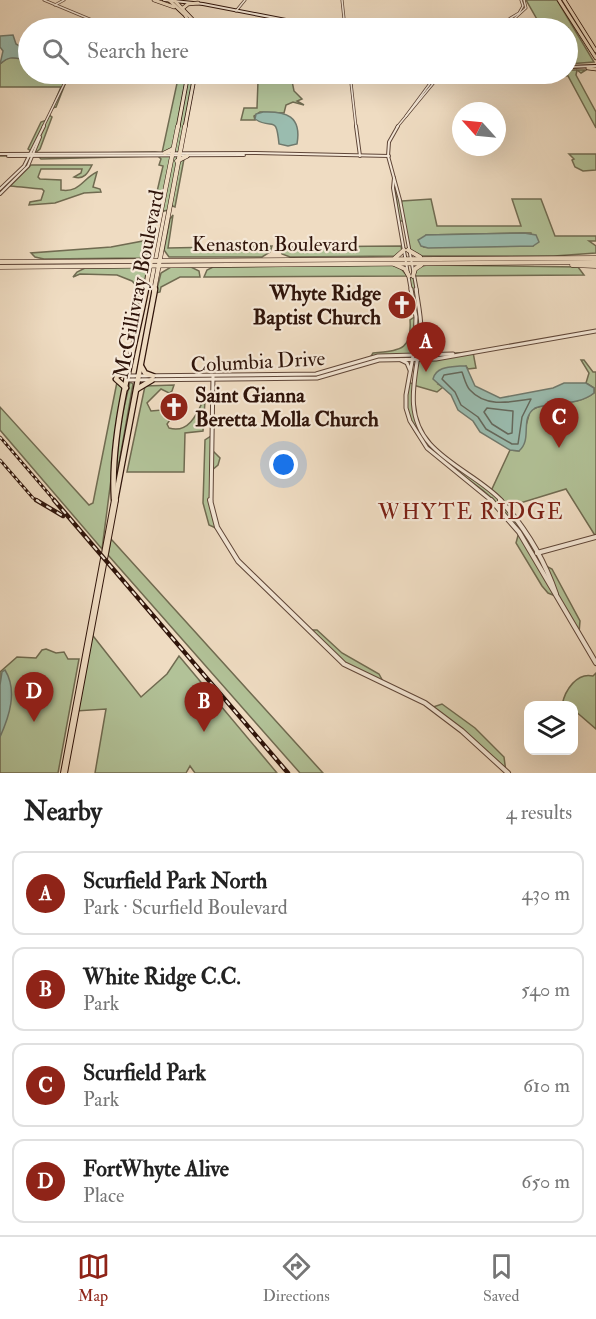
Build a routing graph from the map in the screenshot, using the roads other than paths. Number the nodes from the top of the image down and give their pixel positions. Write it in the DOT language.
graph roads {
  1 [pos="44,0"];
  2 [pos="64,0"];
  3 [pos="154,0"];
  4 [pos="164,0"];
  5 [pos="172,0"];
  6 [pos="187,0"];
  7 [pos="245,0"];
  8 [pos="342,0"];
  9 [pos="522,0"];
  10 [pos="561,0"];
  11 [pos="198,3"];
  12 [pos="55,5"];
  13 [pos="181,9"];
  14 [pos="237,10"];
  15 [pos="89,18"];
  16 [pos="188,18"];
  17 [pos="277,18"];
  18 [pos="281,18"];
  19 [pos="344,18"];
  20 [pos="511,18"];
  21 [pos="514,18"];
  22 [pos="571,18"];
  23 [pos="573,18"];
  24 [pos="578,25"];
  25 [pos="578,31"];
  26 [pos="596,51"];
  27 [pos="596,63"];
  28 [pos="589,67"];
  29 [pos="578,68"];
  30 [pos="64,84"];
  31 [pos="186,84"];
  32 [pos="194,84"];
  33 [pos="351,84"];
  34 [pos="431,84"];
  35 [pos="186,154"];
  36 [pos="0,155"];
  37 [pos="31,155"];
  38 [pos="165,155"];
  39 [pos="172,155"];
  40 [pos="179,155"];
  41 [pos="360,156"];
  42 [pos="389,156"];
  43 [pos="0,189"];
  44 [pos="0,194"];
  45 [pos="406,250"];
  46 [pos="153,251"];
  47 [pos="161,251"];
  48 [pos="596,260"];
  49 [pos="392,261"];
  50 [pos="408,261"];
  51 [pos="425,261"];
  52 [pos="0,262"];
  53 [pos="137,262"];
  54 [pos="151,262"];
  55 [pos="159,262"];
  56 [pos="173,262"];
  57 [pos="0,267"];
  58 [pos="149,272"];
  59 [pos="411,276"];
  60 [pos="156,277"];
  61 [pos="596,332"];
  62 [pos="415,345"];
  63 [pos="421,345"];
  64 [pos="400,355"];
  65 [pos="435,355"];
  66 [pos="460,355"];
  67 [pos="413,356"];
  68 [pos="419,357"];
  69 [pos="397,358"];
  70 [pos="131,361"];
  71 [pos="141,363"];
  72 [pos="410,370"];
  73 [pos="128,378"];
  74 [pos="138,378"];
  75 [pos="152,378"];
  76 [pos="212,378"];
  77 [pos="126,388"];
  78 [pos="136,391"];
  79 [pos="114,499"];
  80 [pos="596,537"];
  81 [pos="537,553"];
  82 [pos="532,555"];
  83 [pos="556,594"];
  84 [pos="596,663"];
  85 [pos="63,773"];
  86 [pos="508,773"];
  1 -- 12 [label="street"];
  2 -- 12 [label="street"];
  3 -- 13 [label="main road"];
  4 -- 5 [label="main road"];
  5 -- 11 [label="main road"];
  5 -- 13 [label="main road"];
  6 -- 14 [label="main road"];
  7 -- 14 [label="street"];
  8 -- 19 [label="street"];
  9 -- 20 [label="street"];
  9 -- 21 [label="street"];
  10 -- 22 [label="main road"];
  10 -- 23 [label="main road"];
  11 -- 13 [label="main road"];
  11 -- 14 [label="main road"];
  12 -- 15 [label="street"];
  13 -- 16 [label="main road"];
  14 -- 17 [label="main road"];
  14 -- 18 [label="main road"];
  24 -- 26 [label="main road"];
  25 -- 27 [label="main road"];
  27 -- 28 [label="main road"];
  27 -- 28 [label="main road"];
  28 -- 29 [label="main road"];
  30 -- 37 [label="street"];
  31 -- 39 [label="main road, McGillivray Boulevard"];
  32 -- 40 [label="main road, McGillivray Boulevard"];
  33 -- 41 [label="street"];
  34 -- 42 [label="street"];
  35 -- 40 [label="main road"];
  35 -- 40 [label="main road"];
  35 -- 41 [label="street"];
  36 -- 37 [label="street"];
  37 -- 38 [label="street"];
  37 -- 43 [label="street"];
  37 -- 44 [label="street"];
  38 -- 39 [label="main road"];
  38 -- 39 [label="main road"];
  39 -- 40 [label="street"];
  39 -- 46 [label="main road, McGillivray Boulevard"];
  40 -- 47 [label="main road, McGillivray Boulevard"];
  41 -- 42 [label="street"];
  42 -- 45 [label="street"];
  45 -- 49 [label="main road"];
  45 -- 50 [label="street"];
  45 -- 51 [label="main road"];
  46 -- 53 [label="main road"];
  46 -- 54 [label="main road, McGillivray Boulevard"];
  47 -- 55 [label="main road, McGillivray Boulevard"];
  47 -- 56 [label="main road"];
  48 -- 51 [label="main road, Kenaston Boulevard"];
  48 -- 51 [label="main road, Kenaston Boulevard"];
  49 -- 50 [label="main road, Kenaston Boulevard"];
  49 -- 56 [label="main road, Kenaston Boulevard"];
  49 -- 59 [label="main road"];
  50 -- 51 [label="main road, Kenaston Boulevard"];
  50 -- 59 [label="street"];
  51 -- 59 [label="main road"];
  52 -- 53 [label="main road, Kenaston Boulevard"];
  53 -- 54 [label="main road, Kenaston Boulevard"];
  53 -- 57 [label="main road, Kenaston Boulevard"];
  53 -- 58 [label="main road"];
  54 -- 55 [label="main road, Kenaston Boulevard"];
  54 -- 58 [label="main road, McGillivray Boulevard"];
  55 -- 56 [label="main road, Kenaston Boulevard"];
  55 -- 60 [label="main road, McGillivray Boulevard"];
  56 -- 60 [label="main road"];
  58 -- 70 [label="main road, McGillivray Boulevard"];
  59 -- 62 [label="street"];
  59 -- 63 [label="street"];
  60 -- 71 [label="main road, McGillivray Boulevard"];
  61 -- 66 [label="street, Columbia Drive"];
  62 -- 64 [label="street"];
  62 -- 67 [label="street"];
  63 -- 65 [label="street"];
  63 -- 68 [label="street"];
  64 -- 67 [label="street, Columbia Drive"];
  64 -- 76 [label="street, Columbia Drive"];
  65 -- 66 [label="street, Columbia Drive"];
  65 -- 68 [label="street, Columbia Drive"];
  66 -- 68 [label="street, Columbia Drive"];
  67 -- 68 [label="street, Columbia Drive"];
  67 -- 69 [label="street, Columbia Drive"];
  67 -- 72 [label="street"];
  68 -- 81 [label="street"];
  69 -- 72 [label="street"];
  69 -- 76 [label="street, Columbia Drive"];
  70 -- 73 [label="main road, McGillivray Boulevard"];
  70 -- 77 [label="main road"];
  71 -- 74 [label="main road, McGillivray Boulevard"];
  71 -- 75 [label="main road"];
  72 -- 82 [label="street"];
  73 -- 74 [label="street, Columbia Drive"];
  73 -- 77 [label="main road, McGillivray Boulevard"];
  74 -- 75 [label="street, Columbia Drive"];
  74 -- 78 [label="main road, McGillivray Boulevard"];
  75 -- 76 [label="street, Columbia Drive"];
  75 -- 78 [label="main road"];
  76 -- 86 [label="street"];
  77 -- 79 [label="main road, McGillivray Boulevard"];
  78 -- 79 [label="main road, McGillivray Boulevard"];
  79 -- 85 [label="main road, McGillivray Boulevard"];
  80 -- 81 [label="street"];
  81 -- 82 [label="street"];
  81 -- 83 [label="street"];
  82 -- 83 [label="street"];
  83 -- 84 [label="street"];
}
